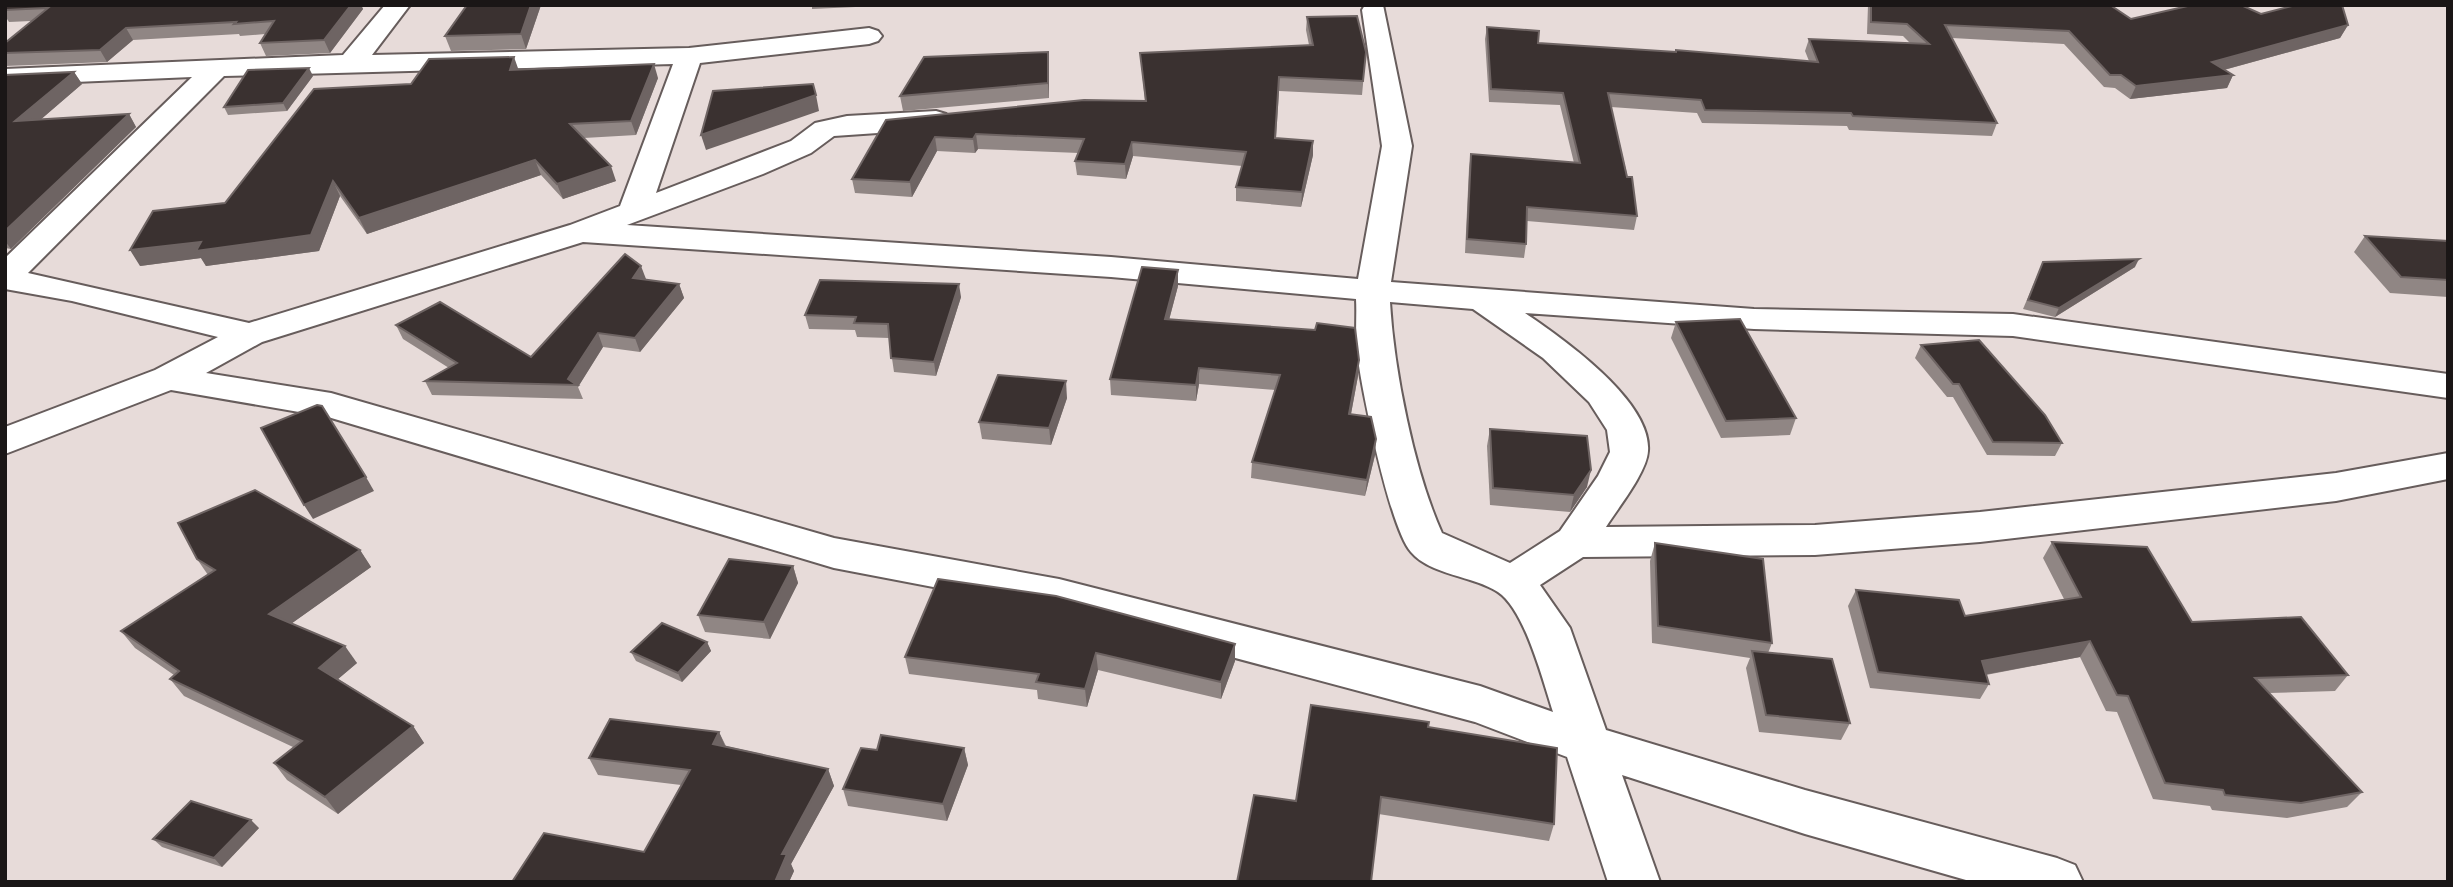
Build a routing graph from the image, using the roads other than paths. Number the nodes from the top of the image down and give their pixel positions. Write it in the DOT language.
graph roads {
  1 [pos="398,5"];
  2 [pos="1374,10"];
  3 [pos="869,36"];
  4 [pos="689,56"];
  5 [pos="351,63"];
  6 [pos="214,71"];
  7 [pos="5,77"];
  8 [pos="968,117"];
  9 [pos="634,212"];
  10 [pos="581,232"];
  11 [pos="5,278"];
  12 [pos="1373,288"];
  13 [pos="1483,300"];
  14 [pos="250,334"];
  15 [pos="168,378"];
  16 [pos="2448,386"];
  17 [pos="5,441"];
  18 [pos="2448,466"];
  19 [pos="1575,542"];
  20 [pos="1514,581"];
  21 [pos="1586,743"];
  22 [pos="1634,882"];
  23 [pos="2057,882"];
  1 -- 5 [label="street"];
  2 -- 12 [label="street"];
  3 -- 4 [label="street"];
  4 -- 5 [label="street"];
  4 -- 9 [label="street"];
  5 -- 6 [label="street"];
  6 -- 7 [label="street"];
  6 -- 11 [label="street"];
  8 -- 9 [label="street"];
  9 -- 10 [label="street"];
  10 -- 12 [label="street"];
  10 -- 14 [label="street"];
  11 -- 14 [label="street"];
  12 -- 13 [label="street"];
  12 -- 20 [label="street"];
  13 -- 16 [label="street"];
  13 -- 19 [label="street"];
  14 -- 15 [label="street"];
  15 -- 17 [label="street"];
  15 -- 21 [label="street"];
  18 -- 19 [label="street"];
  19 -- 20 [label="street"];
  20 -- 21 [label="street"];
  21 -- 22 [label="street"];
  21 -- 23 [label="street"];
}
